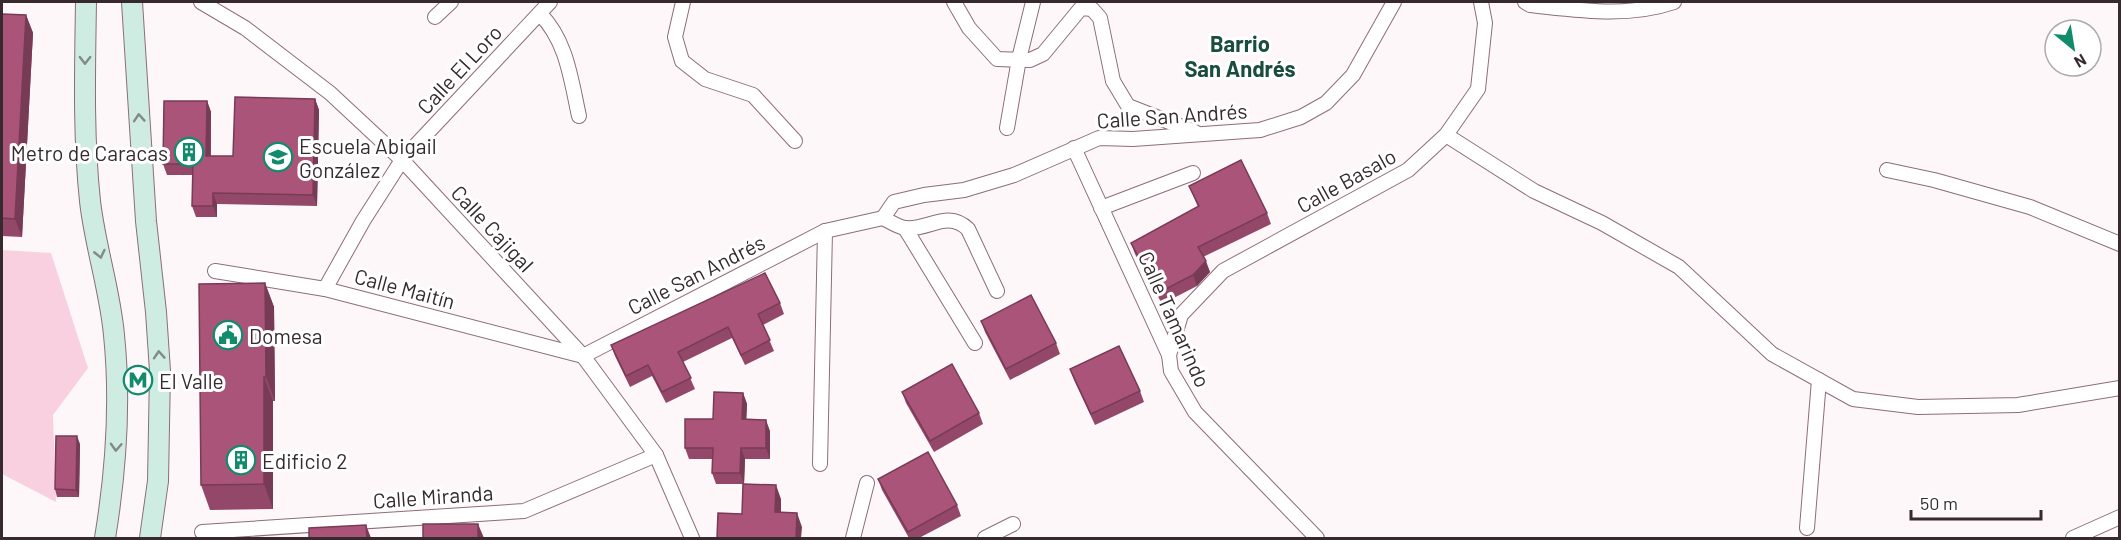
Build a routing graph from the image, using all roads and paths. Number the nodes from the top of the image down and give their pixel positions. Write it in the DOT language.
graph roads {
  1 [pos="86,2"];
  2 [pos="132,2"];
  3 [pos="201,2"];
  4 [pos="451,2"];
  5 [pos="550,2"];
  6 [pos="683,2"];
  7 [pos="954,2"];
  8 [pos="1033,2"];
  9 [pos="1394,2"];
  10 [pos="1481,2"];
  11 [pos="1525,2"];
  12 [pos="1674,2"];
  13 [pos="540,14"];
  14 [pos="435,17"];
  15 [pos="1019,59"];
  16 [pos="579,116"];
  17 [pos="1007,128"];
  18 [pos="1200,134"];
  19 [pos="1446,135"];
  20 [pos="795,141"];
  21 [pos="1074,148"];
  22 [pos="402,160"];
  23 [pos="1887,170"];
  24 [pos="1193,174"];
  25 [pos="1101,208"];
  26 [pos="883,218"];
  27 [pos="905,228"];
  28 [pos="825,231"];
  29 [pos="2120,244"];
  30 [pos="215,271"];
  31 [pos="325,289"];
  32 [pos="997,291"];
  33 [pos="975,344"];
  34 [pos="583,356"];
  35 [pos="1168,356"];
  36 [pos="1819,380"];
  37 [pos="2120,388"];
  38 [pos="656,455"];
  39 [pos="820,464"];
  40 [pos="867,483"];
  41 [pos="2120,517"];
  42 [pos="1013,524"];
  43 [pos="1807,528"];
  44 [pos="202,532"];
  45 [pos="105,538"];
  46 [pos="150,538"];
  47 [pos="692,538"];
  48 [pos="853,538"];
  49 [pos="985,538"];
  50 [pos="1317,538"];
  51 [pos="2073,538"];
  1 -- 45 [label="main road, one-way"];
  46 -- 2 [label="main road, one-way"];
  3 -- 22 [label="street, Calle Cajigal"];
  4 -- 14 [label="street"];
  5 -- 13 [label="street, Calle El Loro"];
  6 -- 20 [label="street"];
  7 -- 15 [label="street"];
  8 -- 15 [label="street"];
  9 -- 18 [label="street, Calle San Andrés"];
  10 -- 19 [label="street, Calle Basalo"];
  11 -- 12 [label="street"];
  13 -- 16 [label="street"];
  13 -- 22 [label="street, Calle El Loro"];
  15 -- 17 [label="street"];
  15 -- 18 [label="street"];
  18 -- 21 [label="street, Calle San Andrés"];
  19 -- 35 [label="street, Calle Basalo"];
  19 -- 36 [label="street"];
  21 -- 25 [label="street, Calle Tamarindo"];
  21 -- 26 [label="street, Calle San Andrés"];
  22 -- 31 [label="street, Calle El Loro"];
  22 -- 34 [label="street, Calle Cajigal"];
  23 -- 29 [label="street"];
  24 -- 25 [label="street"];
  25 -- 35 [label="street, Calle Tamarindo"];
  26 -- 27 [label="street"];
  26 -- 28 [label="street, Calle San Andrés"];
  27 -- 32 [label="street"];
  27 -- 33 [label="street"];
  28 -- 34 [label="street, Calle San Andrés"];
  28 -- 39 [label="street"];
  30 -- 31 [label="street, Calle Maitín"];
  31 -- 34 [label="street, Calle Maitín"];
  34 -- 38 [label="street, Calle Cajigal"];
  35 -- 50 [label="street, Calle Tamarindo"];
  36 -- 37 [label="street"];
  36 -- 43 [label="street"];
  38 -- 44 [label="street, Calle Miranda"];
  38 -- 47 [label="street, Calle Cajigal"];
  40 -- 48 [label="street"];
  41 -- 51 [label="street"];
  42 -- 49 [label="street"];
}
